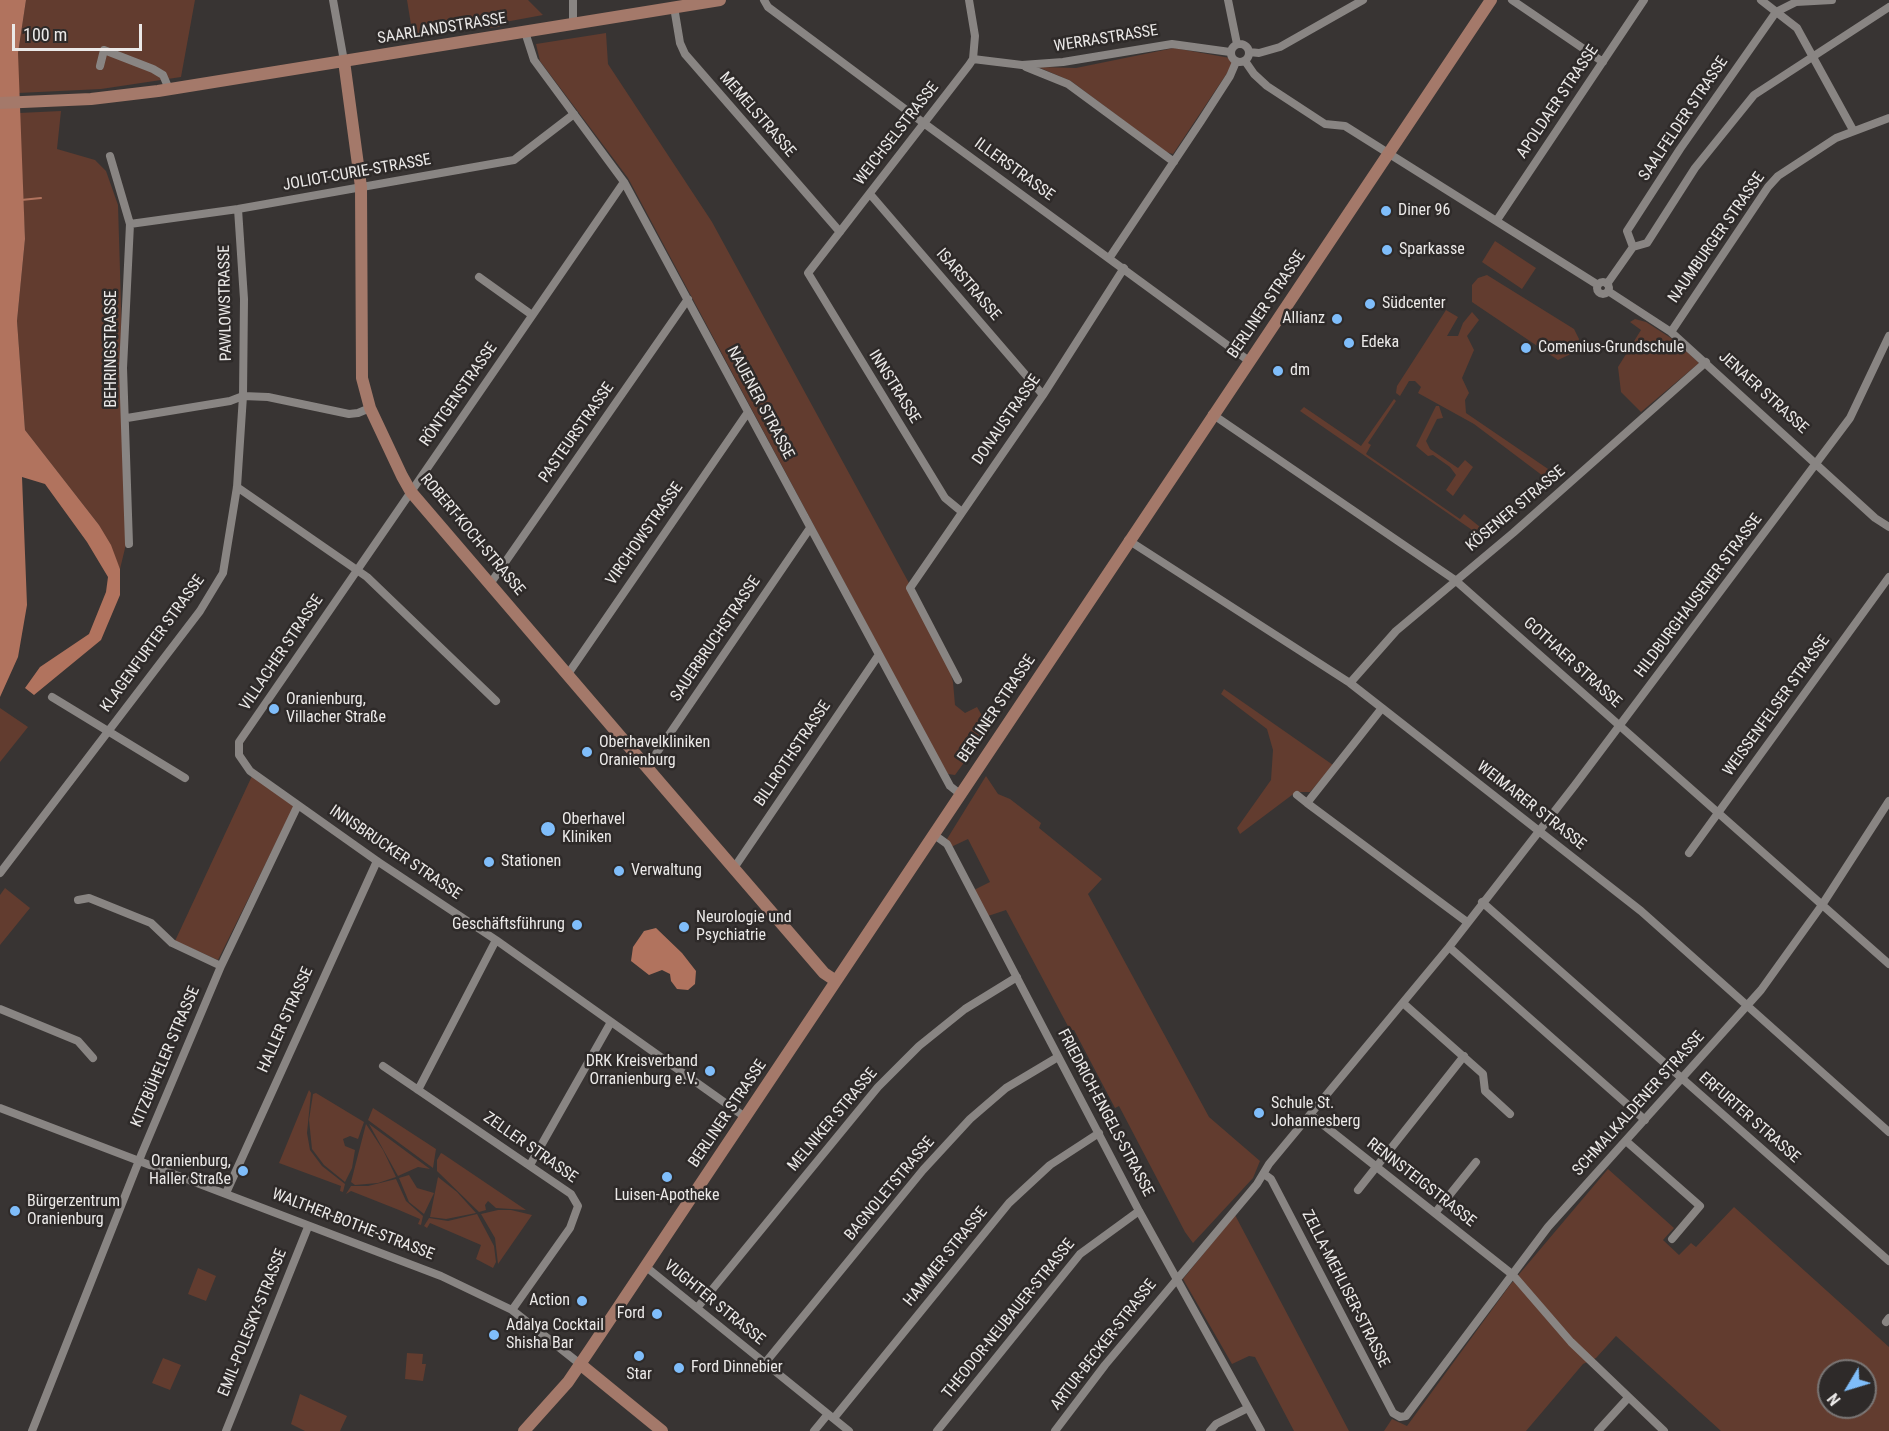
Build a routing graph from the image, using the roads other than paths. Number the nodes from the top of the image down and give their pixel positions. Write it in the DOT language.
graph roads {
  1 [pos="333,0"];
  2 [pos="573,0"];
  3 [pos="720,0"];
  4 [pos="764,0"];
  5 [pos="969,0"];
  6 [pos="1228,0"];
  7 [pos="1363,0"];
  8 [pos="1491,0"];
  9 [pos="1512,0"];
  10 [pos="1644,0"];
  11 [pos="1761,0"];
  12 [pos="1832,0"];
  13 [pos="1793,1"];
  14 [pos="674,7"];
  15 [pos="1889,7"];
  16 [pos="1776,12"];
  17 [pos="573,24"];
  18 [pos="525,32"];
  19 [pos="1237,44"];
  20 [pos="1230,52"];
  21 [pos="1813,54"];
  22 [pos="1243,58"];
  23 [pos="973,59"];
  24 [pos="344,61"];
  25 [pos="1603,62"];
  26 [pos="1022,65"];
  27 [pos="100,66"];
  28 [pos="169,89"];
  29 [pos="0,104"];
  30 [pos="574,114"];
  31 [pos="1889,118"];
  32 [pos="925,124"];
  33 [pos="1853,130"];
  34 [pos="1389,152"];
  35 [pos="110,156"];
  36 [pos="1174,162"];
  37 [pos="624,182"];
  38 [pos="361,188"];
  39 [pos="870,194"];
  40 [pos="238,209"];
  41 [pos="1497,220"];
  42 [pos="130,224"];
  43 [pos="840,232"];
  44 [pos="1633,247"];
  45 [pos="1110,257"];
  46 [pos="1124,268"];
  47 [pos="808,273"];
  48 [pos="478,277"];
  49 [pos="1605,287"];
  50 [pos="688,298"];
  51 [pos="532,315"];
  52 [pos="1671,332"];
  53 [pos="1889,336"];
  54 [pos="1249,361"];
  55 [pos="1706,362"];
  56 [pos="1043,395"];
  57 [pos="243,396"];
  58 [pos="370,408"];
  59 [pos="748,412"];
  60 [pos="1212,414"];
  61 [pos="126,417"];
  62 [pos="1817,463"];
  63 [pos="237,487"];
  64 [pos="411,492"];
  65 [pos="962,512"];
  66 [pos="1889,527"];
  67 [pos="810,528"];
  68 [pos="1128,540"];
  69 [pos="129,544"];
  70 [pos="357,570"];
  71 [pos="1889,577"];
  72 [pos="1455,580"];
  73 [pos="490,584"];
  74 [pos="878,656"];
  75 [pos="568,674"];
  76 [pos="958,680"];
  77 [pos="1350,683"];
  78 [pos="52,697"];
  79 [pos="496,701"];
  80 [pos="1382,708"];
  81 [pos="1620,726"];
  82 [pos="108,731"];
  83 [pos="239,755"];
  84 [pos="647,767"];
  85 [pos="185,778"];
  86 [pos="960,794"];
  87 [pos="1296,795"];
  88 [pos="1889,801"];
  89 [pos="1307,803"];
  90 [pos="298,805"];
  91 [pos="1718,812"];
  92 [pos="1539,832"];
  93 [pos="933,834"];
  94 [pos="1689,854"];
  95 [pos="377,861"];
  96 [pos="734,868"];
  97 [pos="0,873"];
  98 [pos="78,900"];
  99 [pos="1482,902"];
  100 [pos="1822,905"];
  101 [pos="1467,922"];
  102 [pos="496,940"];
  103 [pos="1449,947"];
  104 [pos="1889,963"];
  105 [pos="221,966"];
  106 [pos="1017,977"];
  107 [pos="836,981"];
  108 [pos="1403,1003"];
  109 [pos="1747,1006"];
  110 [pos="0,1009"];
  111 [pos="611,1022"];
  112 [pos="1464,1056"];
  113 [pos="1058,1057"];
  114 [pos="93,1058"];
  115 [pos="383,1066"];
  116 [pos="1681,1078"];
  117 [pos="418,1090"];
  118 [pos="0,1108"];
  119 [pos="1311,1114"];
  120 [pos="1510,1114"];
  121 [pos="745,1117"];
  122 [pos="1644,1120"];
  123 [pos="1889,1132"];
  124 [pos="1099,1133"];
  125 [pos="1626,1141"];
  126 [pos="139,1161"];
  127 [pos="1476,1162"];
  128 [pos="530,1166"];
  129 [pos="1377,1167"];
  130 [pos="1264,1174"];
  131 [pos="1358,1190"];
  132 [pos="226,1193"];
  133 [pos="1139,1211"];
  134 [pos="1435,1213"];
  135 [pos="308,1227"];
  136 [pos="1672,1239"];
  137 [pos="1889,1261"];
  138 [pos="645,1266"];
  139 [pos="1513,1275"];
  140 [pos="1177,1278"];
  141 [pos="697,1308"];
  142 [pos="512,1310"];
  143 [pos="765,1363"];
  144 [pos="580,1364"];
  145 [pos="1628,1398"];
  146 [pos="1248,1408"];
  147 [pos="831,1416"];
  148 [pos="1400,1417"];
  149 [pos="32,1431"];
  150 [pos="226,1431"];
  151 [pos="524,1431"];
  152 [pos="662,1431"];
  153 [pos="814,1431"];
  154 [pos="849,1431"];
  155 [pos="937,1431"];
  156 [pos="1055,1431"];
  157 [pos="1210,1431"];
  158 [pos="1262,1431"];
  159 [pos="1598,1431"];
  160 [pos="1665,1431"];
  1 -- 24 [label="street, ROBERT-KOCH-STRASSE"];
  2 -- 17 [label="street"];
  3 -- 14 [label="street, SAARLANDSTRASSE"];
  4 -- 32 [label="street, ILLERSTRASSE"];
  5 -- 23 [label="street"];
  6 -- 19 [label="street"];
  7 -- 22 [label="street"];
  8 -- 34 [label="street, BERLINER STRASSE"];
  9 -- 25 [label="street"];
  10 -- 25 [label="street, APOLDAER STRASSE"];
  11 -- 16 [label="street"];
  12 -- 13 [label="street, SAALFELDER STRASSE"];
  13 -- 16 [label="street, SAALFELDER STRASSE"];
  14 -- 17 [label="street, SAARLANDSTRASSE"];
  14 -- 43 [label="street, MEMELSTRASSE"];
  15 -- 21 [label="street"];
  16 -- 21 [label="street"];
  16 -- 44 [label="street, SAALFELDER STRASSE"];
  17 -- 18 [label="street, SAARLANDSTRASSE"];
  18 -- 24 [label="street, SAARLANDSTRASSE"];
  18 -- 30 [label="street, NAUENER STRASSE"];
  19 -- 20 [label="street"];
  19 -- 22 [label="street"];
  20 -- 22 [label="street"];
  20 -- 26 [label="street, WERRASTRASSE"];
  21 -- 33 [label="street"];
  21 -- 44 [label="street"];
  22 -- 34 [label="street, JENAER STRASSE"];
  22 -- 36 [label="street"];
  23 -- 26 [label="street, WERRASTRASSE"];
  23 -- 32 [label="street, WEICHSELSTRASSE"];
  24 -- 28 [label="street, SAARLANDSTRASSE"];
  24 -- 38 [label="street, ROBERT-KOCH-STRASSE"];
  25 -- 41 [label="street, APOLDAER STRASSE"];
  26 -- 36 [label="street, WERRASTRASSE"];
  27 -- 28 [label="street"];
  28 -- 29 [label="street, SAARLANDSTRASSE"];
  30 -- 37 [label="street, NAUENER STRASSE"];
  30 -- 38 [label="street, JOLIOT-CURIE-STRASSE"];
  31 -- 33 [label="street, NAUMBURGER STRASSE"];
  32 -- 39 [label="street, WEICHSELSTRASSE"];
  32 -- 45 [label="street, ILLERSTRASSE"];
  33 -- 52 [label="street, NAUMBURGER STRASSE"];
  34 -- 41 [label="street, JENAER STRASSE"];
  34 -- 54 [label="street, BERLINER STRASSE"];
  35 -- 42 [label="street, BEHRINGSTRASSE"];
  36 -- 45 [label="street"];
  37 -- 50 [label="street, NAUENER STRASSE"];
  37 -- 51 [label="street, RÖNTGENSTRASSE"];
  38 -- 40 [label="street, JOLIOT-CURIE-STRASSE"];
  38 -- 58 [label="street, ROBERT-KOCH-STRASSE"];
  39 -- 43 [label="street, WEICHSELSTRASSE"];
  39 -- 56 [label="street, ISARSTRASSE"];
  40 -- 42 [label="street, JOLIOT-CURIE-STRASSE"];
  40 -- 57 [label="street, PAWLOWSTRASSE"];
  41 -- 49 [label="street, JENAER STRASSE"];
  42 -- 61 [label="street, BEHRINGSTRASSE"];
  43 -- 47 [label="street, WEICHSELSTRASSE"];
  44 -- 49 [label="street"];
  45 -- 46 [label="street, ILLERSTRASSE"];
  46 -- 54 [label="street, ILLERSTRASSE"];
  46 -- 56 [label="street, DONAUSTRASSE"];
  47 -- 65 [label="street, INNSTRASSE"];
  48 -- 51 [label="street"];
  49 -- 52 [label="street, JENAER STRASSE"];
  50 -- 59 [label="street, NAUENER STRASSE"];
  50 -- 73 [label="street, PASTEURSTRASSE"];
  51 -- 64 [label="street, RÖNTGENSTRASSE"];
  52 -- 55 [label="street, JENAER STRASSE"];
  53 -- 62 [label="street, HILDBURGHAUSENER STRASSE"];
  54 -- 60 [label="street, BERLINER STRASSE"];
  55 -- 62 [label="street, JENAER STRASSE"];
  55 -- 72 [label="street, KÖSENER STRASSE"];
  56 -- 65 [label="street, DONAUSTRASSE"];
  57 -- 58 [label="street"];
  57 -- 61 [label="street"];
  57 -- 63 [label="street, KLAGENFURTER STRASSE"];
  58 -- 64 [label="street, ROBERT-KOCH-STRASSE"];
  59 -- 67 [label="street, NAUENER STRASSE"];
  59 -- 75 [label="street, VIRCHOWSTRASSE"];
  60 -- 68 [label="street, BERLINER STRASSE"];
  60 -- 72 [label="street, GOTHAER STRASSE"];
  61 -- 69 [label="street, BEHRINGSTRASSE"];
  62 -- 66 [label="street, JENAER STRASSE"];
  62 -- 81 [label="street, HILDBURGHAUSENER STRASSE"];
  63 -- 70 [label="street"];
  63 -- 82 [label="street, KLAGENFURTER STRASSE"];
  64 -- 70 [label="street, VILLACHER STRASSE"];
  64 -- 73 [label="street, ROBERT-KOCH-STRASSE"];
  65 -- 76 [label="street, DONAUSTRASSE"];
  67 -- 74 [label="street, NAUENER STRASSE"];
  67 -- 84 [label="street, SAUERBRUCHSTRASSE"];
  68 -- 77 [label="street, WEIMARER STRASSE"];
  68 -- 86 [label="street, BERLINER STRASSE"];
  70 -- 79 [label="street"];
  70 -- 83 [label="street, VILLACHER STRASSE"];
  71 -- 91 [label="street, WEISSENFELSER STRASSE"];
  72 -- 77 [label="street, KÖSENER STRASSE"];
  72 -- 81 [label="street, GOTHAER STRASSE"];
  73 -- 75 [label="street, ROBERT-KOCH-STRASSE"];
  74 -- 86 [label="street, NAUENER STRASSE"];
  74 -- 96 [label="street, BILLROTHSTRASSE"];
  75 -- 84 [label="street, ROBERT-KOCH-STRASSE"];
  77 -- 80 [label="street, WEIMARER STRASSE"];
  78 -- 82 [label="street, KLAGENFURTER STRASSE"];
  80 -- 89 [label="street"];
  80 -- 92 [label="street, WEIMARER STRASSE"];
  81 -- 91 [label="street, GOTHAER STRASSE"];
  81 -- 92 [label="street, HILDBURGHAUSENER STRASSE"];
  82 -- 85 [label="street, KLAGENFURTER STRASSE"];
  82 -- 97 [label="street, KLAGENFURTER STRASSE"];
  83 -- 90 [label="street, INNSBRUCKER STRASSE"];
  84 -- 96 [label="street, ROBERT-KOCH-STRASSE"];
  86 -- 93 [label="street, BERLINER STRASSE"];
  87 -- 89 [label="street"];
  88 -- 100 [label="street, SCHMALKALDENER STRASSE"];
  89 -- 101 [label="street"];
  90 -- 95 [label="street, INNSBRUCKER STRASSE"];
  90 -- 105 [label="street, KITZBÜHELER STRASSE"];
  91 -- 94 [label="street, WEISSENFELSER STRASSE"];
  91 -- 100 [label="street, GOTHAER STRASSE"];
  92 -- 99 [label="street, HILDBURGHAUSENER STRASSE"];
  92 -- 109 [label="street, WEIMARER STRASSE"];
  93 -- 106 [label="street, FRIEDRICH-ENGELS-STRASSE"];
  93 -- 107 [label="street, BERLINER STRASSE"];
  95 -- 102 [label="street, INNSBRUCKER STRASSE"];
  95 -- 132 [label="street, HALLER STRASSE"];
  96 -- 107 [label="street, ROBERT-KOCH-STRASSE"];
  98 -- 105 [label="street"];
  99 -- 101 [label="street, HILDBURGHAUSENER STRASSE"];
  99 -- 116 [label="street, ERFURTER STRASSE"];
  100 -- 104 [label="street, GOTHAER STRASSE"];
  100 -- 109 [label="street, SCHMALKALDENER STRASSE"];
  101 -- 103 [label="street, HILDBURGHAUSENER STRASSE"];
  102 -- 111 [label="street, INNSBRUCKER STRASSE"];
  102 -- 117 [label="street"];
  103 -- 108 [label="street, HILDBURGHAUSENER STRASSE"];
  103 -- 122 [label="street"];
  105 -- 126 [label="street, KITZBÜHELER STRASSE"];
  106 -- 113 [label="street, FRIEDRICH-ENGELS-STRASSE"];
  106 -- 141 [label="street, MELNIKER STRASSE"];
  107 -- 121 [label="street, BERLINER STRASSE"];
  108 -- 112 [label="street"];
  108 -- 119 [label="street, HILDBURGHAUSENER STRASSE"];
  109 -- 116 [label="street, SCHMALKALDENER STRASSE"];
  109 -- 123 [label="street, WEIMARER STRASSE"];
  110 -- 114 [label="street"];
  111 -- 121 [label="street, INNSBRUCKER STRASSE"];
  111 -- 128 [label="street"];
  112 -- 120 [label="street"];
  112 -- 129 [label="street"];
  113 -- 124 [label="street, FRIEDRICH-ENGELS-STRASSE"];
  113 -- 143 [label="street, BAGNOLETSTRASSE"];
  115 -- 117 [label="street, ZELLER STRASSE"];
  116 -- 122 [label="street, SCHMALKALDENER STRASSE"];
  116 -- 137 [label="street, ERFURTER STRASSE"];
  117 -- 128 [label="street, ZELLER STRASSE"];
  118 -- 126 [label="street, WALTHER-BOTHE-STRASSE"];
  119 -- 129 [label="street, RENNSTEIGSTRASSE"];
  119 -- 130 [label="street, HILDBURGHAUSENER STRASSE"];
  121 -- 138 [label="street, BERLINER STRASSE"];
  122 -- 125 [label="street, SCHMALKALDENER STRASSE"];
  124 -- 133 [label="street, FRIEDRICH-ENGELS-STRASSE"];
  124 -- 147 [label="street, HAMMER STRASSE"];
  125 -- 136 [label="street"];
  125 -- 139 [label="street, SCHMALKALDENER STRASSE"];
  126 -- 132 [label="street, WALTHER-BOTHE-STRASSE"];
  126 -- 149 [label="street, KITZBÜHELER STRASSE"];
  127 -- 134 [label="street"];
  128 -- 142 [label="street, ZELLER STRASSE"];
  129 -- 131 [label="street"];
  129 -- 134 [label="street, RENNSTEIGSTRASSE"];
  130 -- 140 [label="street, HILDBURGHAUSENER STRASSE"];
  130 -- 148 [label="street, ZELLA-MEHLISER-STRASSE"];
  132 -- 135 [label="street, WALTHER-BOTHE-STRASSE"];
  133 -- 140 [label="street, FRIEDRICH-ENGELS-STRASSE"];
  133 -- 155 [label="street, THEODOR-NEUBAUER-STRASSE"];
  134 -- 139 [label="street, RENNSTEIGSTRASSE"];
  135 -- 142 [label="street, WALTHER-BOTHE-STRASSE"];
  135 -- 150 [label="street, EMIL-POLESKY-STRASSE"];
  138 -- 141 [label="street, VUGHTER STRASSE"];
  138 -- 144 [label="street, BERLINER STRASSE"];
  139 -- 145 [label="street, RENNSTEIGSTRASSE"];
  139 -- 148 [label="street, SCHMALKALDENER STRASSE"];
  140 -- 146 [label="street, FRIEDRICH-ENGELS-STRASSE"];
  140 -- 156 [label="street, ARTUR-BECKER-STRASSE"];
  141 -- 143 [label="street, VUGHTER STRASSE"];
  142 -- 144 [label="street, WALTHER-BOTHE-STRASSE"];
  143 -- 147 [label="street, VUGHTER STRASSE"];
  144 -- 151 [label="street, BERLINER STRASSE"];
  144 -- 152 [label="street, WALTHER-BOTHE-STRASSE"];
  145 -- 159 [label="street"];
  145 -- 160 [label="street, RENNSTEIGSTRASSE"];
  146 -- 157 [label="street"];
  146 -- 158 [label="street, FRIEDRICH-ENGELS-STRASSE"];
  147 -- 153 [label="street, HAMMER STRASSE"];
  147 -- 154 [label="street, VUGHTER STRASSE"];
}
